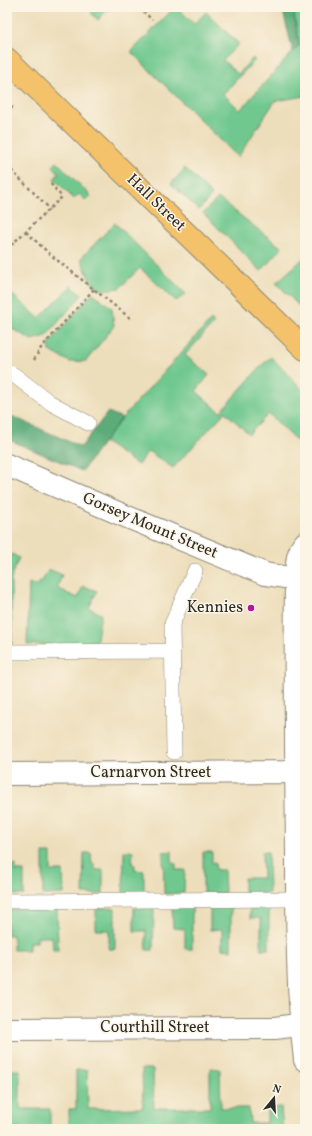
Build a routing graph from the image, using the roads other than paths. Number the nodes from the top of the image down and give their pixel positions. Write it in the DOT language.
graph roads {
  1 [pos="7,59"];
  2 [pos="305,349"];
  3 [pos="7,372"];
  4 [pos="88,423"];
  5 [pos="7,464"];
  6 [pos="305,543"];
  7 [pos="195,571"];
  8 [pos="296,579"];
  9 [pos="171,651"];
  10 [pos="7,652"];
  11 [pos="174,752"];
  12 [pos="296,772"];
  13 [pos="7,774"];
  14 [pos="297,900"];
  15 [pos="7,901"];
  16 [pos="303,1024"];
  17 [pos="7,1029"];
  18 [pos="305,1060"];
  1 -- 2 [label="main road, Hall Street"];
  3 -- 4 [label="lane"];
  5 -- 8 [label="street, Gorsey Mount Street"];
  6 -- 8 [label="street"];
  7 -- 9 [label="lane"];
  8 -- 12 [label="street"];
  9 -- 10 [label="lane"];
  9 -- 11 [label="lane"];
  12 -- 13 [label="street, Carnarvon Street"];
  12 -- 14 [label="street"];
  14 -- 15 [label="lane"];
  14 -- 16 [label="street"];
  16 -- 17 [label="street, Courthill Street"];
  16 -- 18 [label="street"];
}
